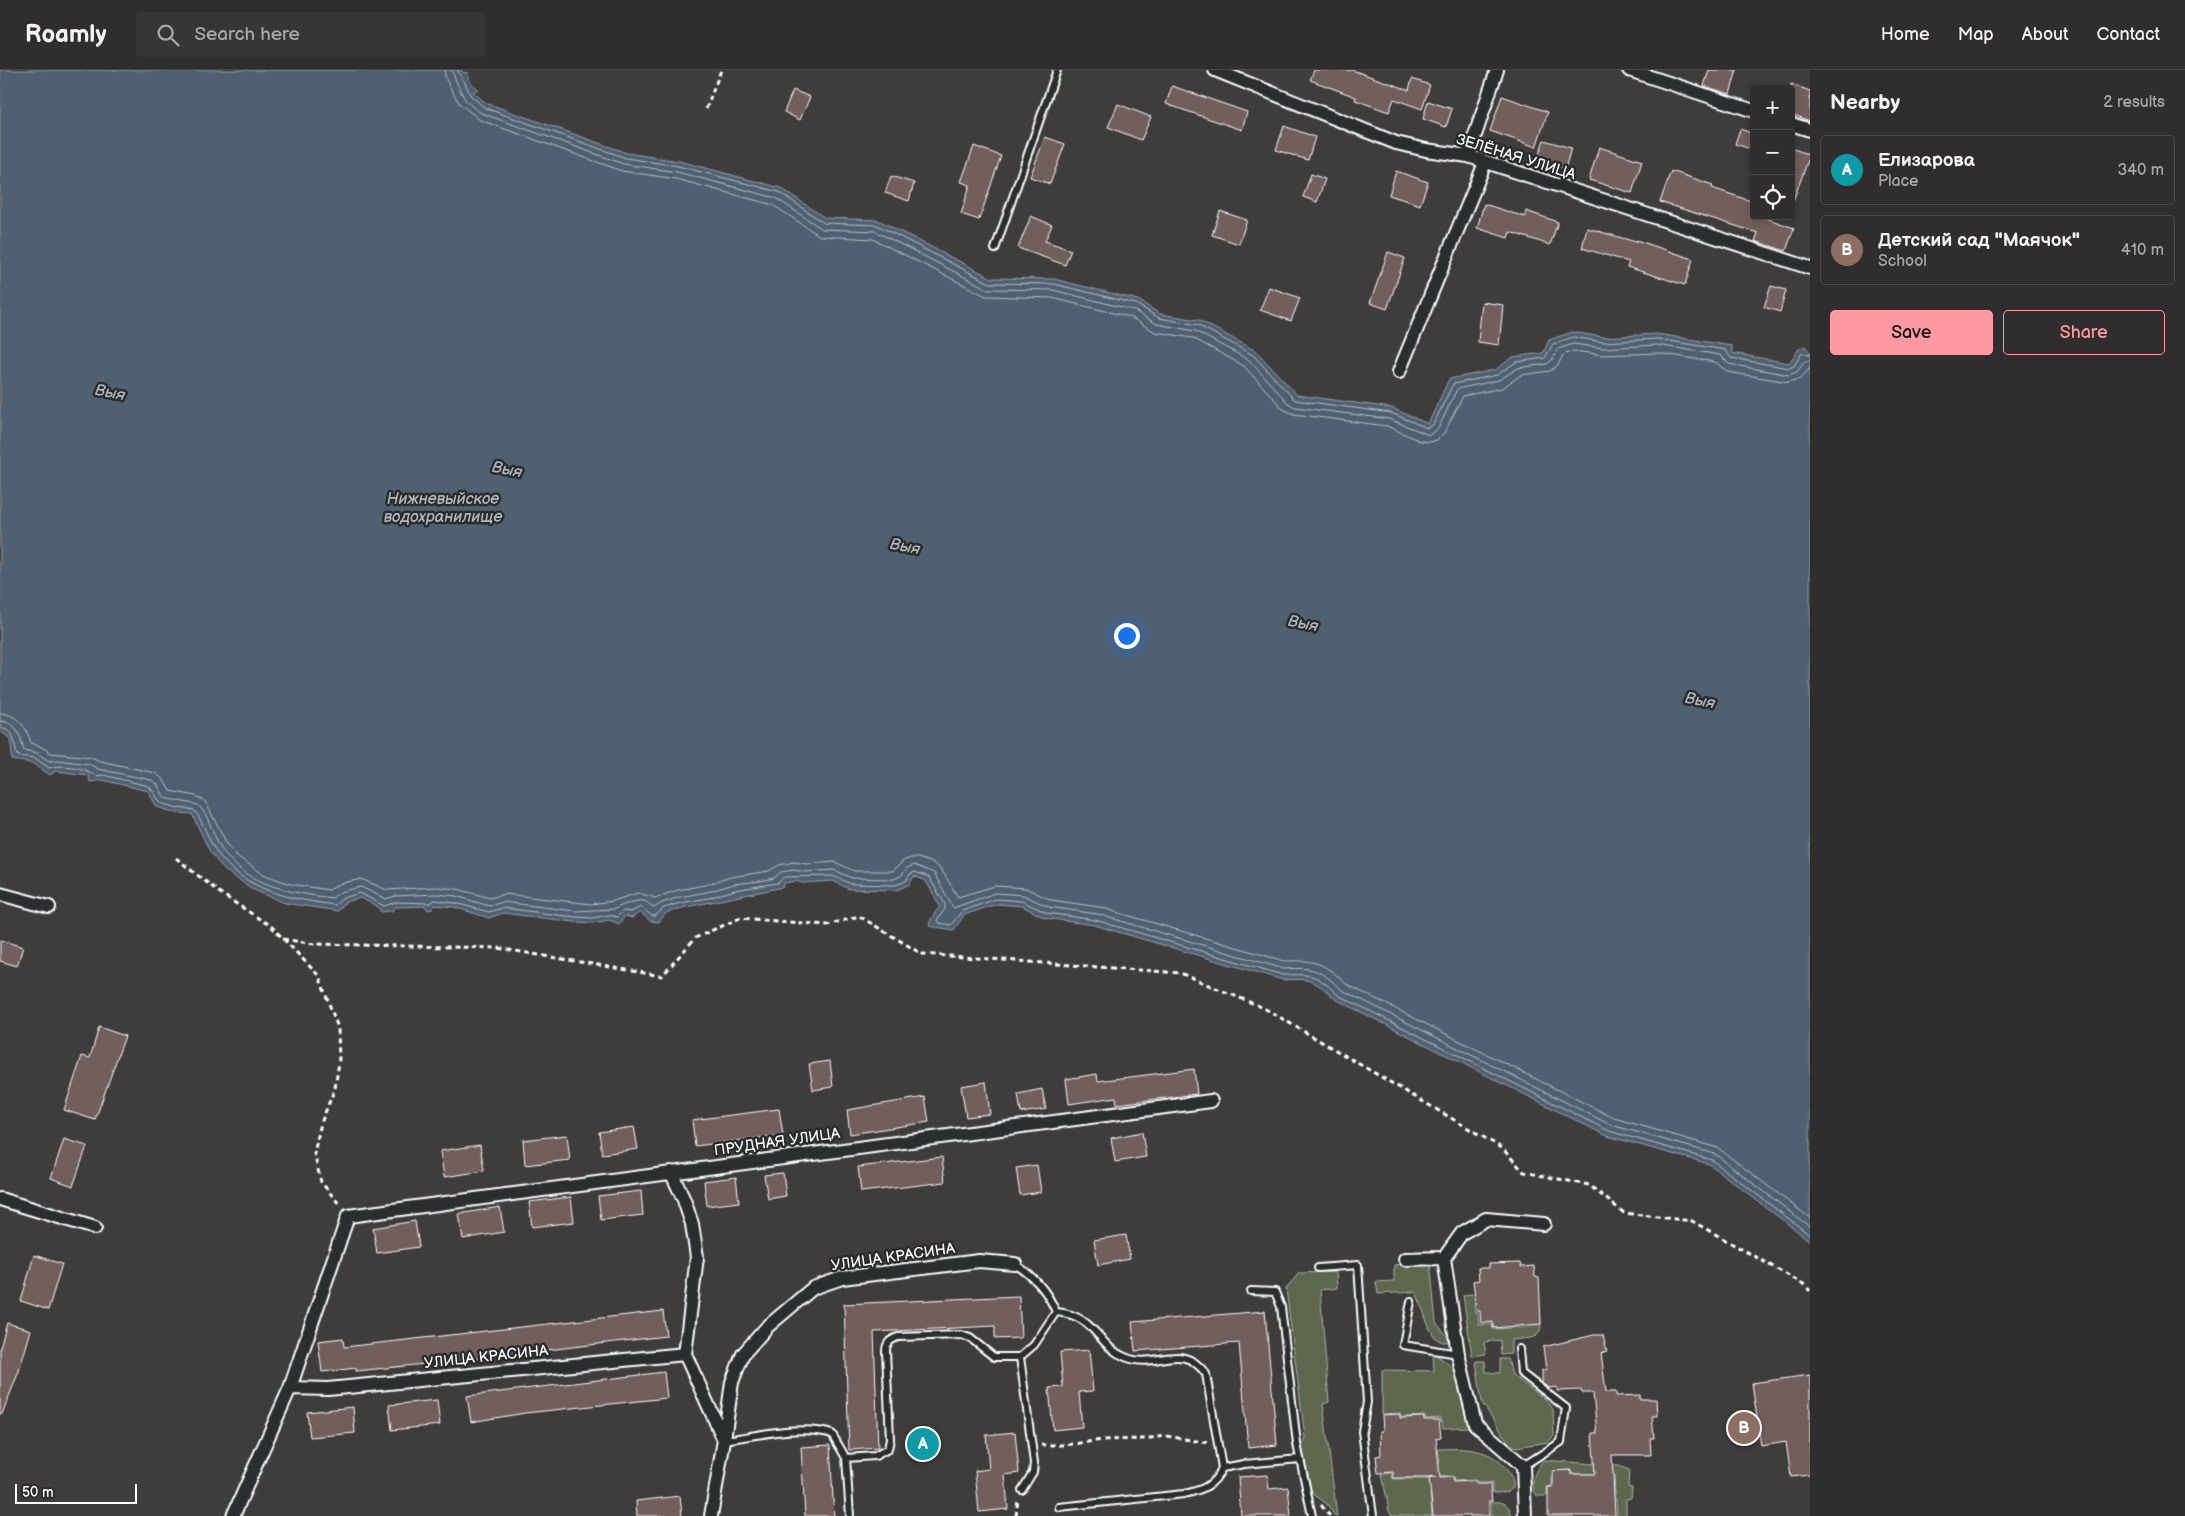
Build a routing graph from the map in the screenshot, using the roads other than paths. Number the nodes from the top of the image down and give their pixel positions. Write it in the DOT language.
graph roads {
  1 [pos="1057,70"];
  2 [pos="1215,70"];
  3 [pos="1497,70"];
  4 [pos="1629,70"];
  5 [pos="1750,110"];
  6 [pos="1795,125"];
  7 [pos="1810,130"];
  8 [pos="1468,156"];
  9 [pos="1485,163"];
  10 [pos="995,248"];
  11 [pos="1810,268"];
  12 [pos="1400,372"];
  13 [pos="0,894"];
  14 [pos="49,907"];
  15 [pos="1210,1101"];
  16 [pos="671,1172"];
  17 [pos="0,1199"];
  18 [pos="1544,1224"];
  19 [pos="95,1228"];
  20 [pos="1444,1258"];
  21 [pos="1405,1259"];
  22 [pos="1014,1264"];
  23 [pos="1318,1268"];
  24 [pos="1251,1291"];
  25 [pos="1411,1300"];
  26 [pos="1056,1312"];
  27 [pos="1519,1349"];
  28 [pos="685,1354"];
  29 [pos="1458,1354"];
  30 [pos="1020,1357"];
  31 [pos="290,1388"];
  32 [pos="724,1440"];
  33 [pos="846,1458"];
  34 [pos="1300,1458"];
  35 [pos="1523,1466"];
  36 [pos="1222,1468"];
  37 [pos="1022,1490"];
  38 [pos="1059,1507"];
  39 [pos="233,1516"];
  40 [pos="712,1516"];
  41 [pos="850,1516"];
  42 [pos="1312,1516"];
  43 [pos="1372,1516"];
  44 [pos="1525,1516"];
  1 -- 10 [label="lane"];
  2 -- 8 [label="street, ЗЕЛЁНАЯ УЛИЦА"];
  3 -- 8 [label="street"];
  4 -- 5 [label="street"];
  6 -- 7 [label="street"];
  8 -- 9 [label="street, ЗЕЛЁНАЯ УЛИЦА"];
  9 -- 11 [label="street, ЗЕЛЁНАЯ УЛИЦА"];
  9 -- 12 [label="street"];
  13 -- 14 [label="street"];
  15 -- 16 [label="street, ПРУДНАЯ УЛИЦА"];
  16 -- 28 [label="street"];
  16 -- 31 [label="street, ПРУДНАЯ УЛИЦА"];
  17 -- 19 [label="street"];
  18 -- 20 [label="street"];
  20 -- 21 [label="street"];
  20 -- 29 [label="street"];
  22 -- 26 [label="lane"];
  22 -- 32 [label="street, УЛИЦА КРАСИНА"];
  23 -- 43 [label="lane"];
  24 -- 34 [label="lane"];
  25 -- 29 [label="lane"];
  26 -- 30 [label="lane"];
  26 -- 36 [label="lane"];
  27 -- 35 [label="lane"];
  28 -- 31 [label="street, УЛИЦА КРАСИНА"];
  28 -- 32 [label="street"];
  29 -- 35 [label="street"];
  30 -- 33 [label="lane"];
  30 -- 37 [label="lane"];
  31 -- 39 [label="street"];
  32 -- 33 [label="lane"];
  32 -- 40 [label="street, УЛИЦА КРАСИНА"];
  33 -- 41 [label="lane"];
  34 -- 36 [label="lane"];
  34 -- 42 [label="lane"];
  35 -- 44 [label="street"];
  36 -- 38 [label="lane"];
}
